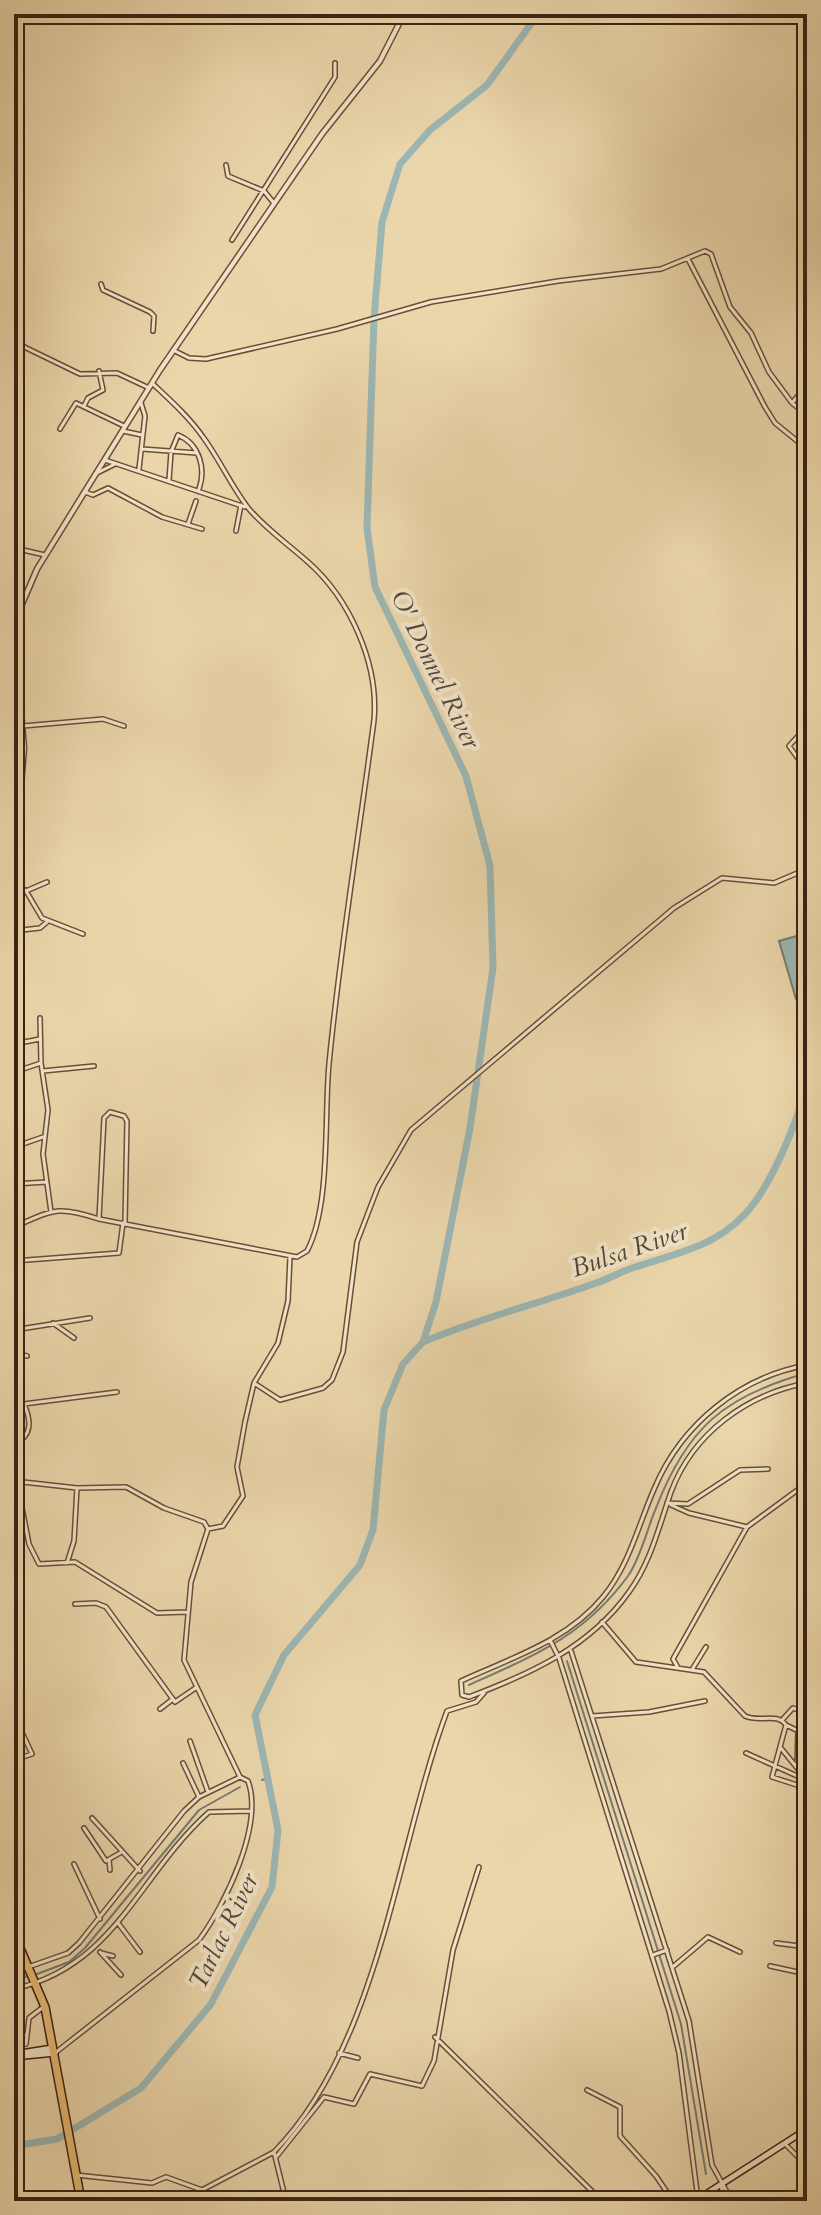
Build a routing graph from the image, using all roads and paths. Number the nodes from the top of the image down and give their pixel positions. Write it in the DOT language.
graph roads {
  1 [pos="404,14"];
  2 [pos="335,63"];
  3 [pos="226,165"];
  4 [pos="264,191"];
  5 [pos="273,202"];
  6 [pos="232,240"];
  7 [pos="688,259"];
  8 [pos="101,284"];
  9 [pos="153,331"];
  10 [pos="14,342"];
  11 [pos="173,350"];
  12 [pos="99,371"];
  13 [pos="807,385"];
  14 [pos="150,386"];
  15 [pos="140,402"];
  16 [pos="792,403"];
  17 [pos="84,406"];
  18 [pos="807,415"];
  19 [pos="60,429"];
  20 [pos="124,429"];
  21 [pos="143,435"];
  22 [pos="142,449"];
  23 [pos="807,449"];
  24 [pos="171,452"];
  25 [pos="197,453"];
  26 [pos="105,460"];
  27 [pos="120,464"];
  28 [pos="139,469"];
  29 [pos="97,473"];
  30 [pos="169,480"];
  31 [pos="199,489"];
  32 [pos="85,492"];
  33 [pos="196,501"];
  34 [pos="241,505"];
  35 [pos="249,508"];
  36 [pos="188,526"];
  37 [pos="202,529"];
  38 [pos="236,531"];
  39 [pos="14,548"];
  40 [pos="45,555"];
  41 [pos="22,708"];
  42 [pos="14,709"];
  43 [pos="23,726"];
  44 [pos="124,726"];
  45 [pos="807,726"];
  46 [pos="807,771"];
  47 [pos="14,825"];
  48 [pos="807,869"];
  49 [pos="14,882"];
  50 [pos="47,882"];
  51 [pos="26,891"];
  52 [pos="47,922"];
  53 [pos="14,923"];
  54 [pos="83,934"];
  55 [pos="40,1018"];
  56 [pos="40,1039"];
  57 [pos="14,1044"];
  58 [pos="41,1063"];
  59 [pos="94,1066"];
  60 [pos="43,1071"];
  61 [pos="14,1072"];
  62 [pos="43,1137"];
  63 [pos="14,1147"];
  64 [pos="47,1182"];
  65 [pos="14,1184"];
  66 [pos="51,1212"];
  67 [pos="99,1219"];
  68 [pos="124,1223"];
  69 [pos="14,1227"];
  70 [pos="290,1257"];
  71 [pos="14,1261"];
  72 [pos="90,1318"];
  73 [pos="53,1323"];
  74 [pos="14,1330"];
  75 [pos="74,1338"];
  76 [pos="14,1352"];
  77 [pos="27,1356"];
  78 [pos="807,1365"];
  79 [pos="254,1383"];
  80 [pos="807,1383"];
  81 [pos="117,1392"];
  82 [pos="14,1402"];
  83 [pos="24,1404"];
  84 [pos="14,1444"];
  85 [pos="768,1469"];
  86 [pos="16,1482"];
  87 [pos="807,1483"];
  88 [pos="77,1488"];
  89 [pos="667,1503"];
  90 [pos="747,1527"];
  91 [pos="208,1529"];
  92 [pos="67,1563"];
  93 [pos="75,1604"];
  94 [pos="187,1612"];
  95 [pos="602,1622"];
  96 [pos="551,1641"];
  97 [pos="706,1647"];
  98 [pos="571,1651"];
  99 [pos="559,1656"];
  100 [pos="677,1666"];
  101 [pos="692,1669"];
  102 [pos="197,1687"];
  103 [pos="484,1692"];
  104 [pos="174,1700"];
  105 [pos="705,1701"];
  106 [pos="180,1708"];
  107 [pos="160,1709"];
  108 [pos="801,1711"];
  109 [pos="592,1716"];
  110 [pos="783,1720"];
  111 [pos="786,1725"];
  112 [pos="798,1731"];
  113 [pos="14,1732"];
  114 [pos="807,1735"];
  115 [pos="190,1741"];
  116 [pos="780,1747"];
  117 [pos="746,1753"];
  118 [pos="14,1760"];
  119 [pos="183,1763"];
  120 [pos="774,1767"];
  121 [pos="798,1771"];
  122 [pos="240,1777"];
  123 [pos="806,1780"];
  124 [pos="208,1792"];
  125 [pos="199,1797"];
  126 [pos="800,1805"];
  127 [pos="807,1808"];
  128 [pos="251,1811"];
  129 [pos="92,1818"];
  130 [pos="84,1828"];
  131 [pos="120,1853"];
  132 [pos="109,1860"];
  133 [pos="74,1864"];
  134 [pos="479,1867"];
  135 [pos="110,1870"];
  136 [pos="140,1871"];
  137 [pos="100,1919"];
  138 [pos="118,1923"];
  139 [pos="14,1934"];
  140 [pos="776,1943"];
  141 [pos="807,1947"];
  142 [pos="95,1948"];
  143 [pos="666,1951"];
  144 [pos="100,1952"];
  145 [pos="140,1952"];
  146 [pos="740,1952"];
  147 [pos="654,1954"];
  148 [pos="113,1956"];
  149 [pos="770,1966"];
  150 [pos="31,1967"];
  151 [pos="673,1967"];
  152 [pos="14,1972"];
  153 [pos="807,1974"];
  154 [pos="121,1975"];
  155 [pos="38,1984"];
  156 [pos="14,1989"];
  157 [pos="45,2007"];
  158 [pos="14,2033"];
  159 [pos="26,2035"];
  160 [pos="435,2037"];
  161 [pos="14,2048"];
  162 [pos="55,2053"];
  163 [pos="339,2053"];
  164 [pos="14,2056"];
  165 [pos="358,2058"];
  166 [pos="587,2090"];
  167 [pos="807,2129"];
  168 [pos="785,2144"];
  169 [pos="275,2154"];
  170 [pos="807,2166"];
  171 [pos="75,2175"];
  172 [pos="721,2185"];
  173 [pos="696,2200"];
  174 [pos="81,2201"];
  175 [pos="286,2201"];
  176 [pos="602,2201"];
  177 [pos="673,2201"];
  178 [pos="724,2201"];
  179 [pos="732,2201"];
  1 -- 5 [label="street"];
  2 -- 4 [label="street"];
  3 -- 4 [label="street"];
  4 -- 5 [label="street"];
  4 -- 6 [label="street"];
  5 -- 11 [label="street"];
  7 -- 11 [label="street"];
  7 -- 16 [label="street"];
  7 -- 23 [label="street"];
  8 -- 9 [label="street"];
  10 -- 12 [label="street"];
  11 -- 14 [label="street"];
  12 -- 14 [label="street"];
  12 -- 17 [label="street"];
  13 -- 16 [label="street"];
  14 -- 15 [label="street"];
  14 -- 35 [label="street"];
  15 -- 20 [label="street"];
  15 -- 21 [label="street"];
  16 -- 18 [label="street"];
  17 -- 19 [label="street"];
  17 -- 20 [label="street"];
  20 -- 21 [label="street"];
  20 -- 26 [label="street"];
  21 -- 22 [label="street"];
  22 -- 24 [label="street"];
  22 -- 28 [label="street"];
  24 -- 25 [label="street"];
  24 -- 25 [label="street"];
  24 -- 30 [label="street"];
  25 -- 31 [label="street"];
  26 -- 27 [label="street"];
  26 -- 29 [label="street"];
  27 -- 28 [label="street"];
  27 -- 29 [label="street"];
  28 -- 30 [label="street"];
  29 -- 32 [label="street"];
  30 -- 31 [label="street"];
  31 -- 34 [label="street"];
  32 -- 36 [label="street"];
  32 -- 40 [label="street"];
  33 -- 36 [label="street"];
  34 -- 35 [label="street"];
  34 -- 38 [label="street"];
  35 -- 70 [label="street"];
  36 -- 37 [label="street"];
  39 -- 40 [label="street"];
  40 -- 41 [label="street"];
  41 -- 42 [label="street"];
  41 -- 43 [label="street"];
  43 -- 44 [label="street"];
  43 -- 47 [label="street"];
  45 -- 46 [label="street"];
  48 -- 79 [label="street"];
  49 -- 51 [label="street"];
  50 -- 51 [label="street"];
  51 -- 52 [label="street"];
  52 -- 53 [label="street"];
  52 -- 54 [label="street"];
  55 -- 56 [label="street"];
  56 -- 57 [label="street"];
  56 -- 58 [label="street"];
  58 -- 60 [label="street"];
  58 -- 61 [label="street"];
  59 -- 60 [label="street"];
  60 -- 62 [label="street"];
  62 -- 63 [label="street"];
  62 -- 64 [label="street"];
  64 -- 65 [label="street"];
  64 -- 66 [label="street"];
  66 -- 67 [label="street"];
  66 -- 69 [label="street"];
  67 -- 68 [label="street"];
  67 -- 68 [label="street"];
  68 -- 70 [label="street"];
  68 -- 71 [label="street"];
  70 -- 79 [label="street"];
  72 -- 73 [label="street"];
  73 -- 74 [label="street"];
  73 -- 75 [label="street"];
  76 -- 77 [label="street"];
  78 -- 96 [label="street"];
  79 -- 91 [label="street"];
  80 -- 89 [label="street"];
  81 -- 83 [label="street"];
  82 -- 83 [label="street"];
  83 -- 84 [label="street"];
  85 -- 89 [label="street"];
  86 -- 88 [label="street"];
  86 -- 92 [label="street"];
  87 -- 90 [label="street"];
  88 -- 91 [label="street"];
  88 -- 92 [label="street"];
  89 -- 90 [label="street"];
  89 -- 95 [label="street"];
  90 -- 100 [label="street"];
  91 -- 94 [label="street"];
  92 -- 94 [label="street"];
  93 -- 104 [label="street"];
  94 -- 102 [label="street"];
  95 -- 98 [label="street"];
  95 -- 100 [label="street"];
  96 -- 99 [label="street"];
  96 -- 103 [label="street"];
  97 -- 101 [label="street"];
  98 -- 99 [label="street"];
  98 -- 109 [label="street"];
  99 -- 103 [label="street"];
  99 -- 147 [label="street"];
  100 -- 101 [label="street"];
  101 -- 110 [label="street"];
  102 -- 104 [label="street"];
  102 -- 122 [label="street"];
  103 -- 163 [label="street"];
  104 -- 106 [label="street"];
  104 -- 107 [label="street"];
  105 -- 109 [label="street"];
  108 -- 110 [label="street"];
  109 -- 143 [label="street"];
  110 -- 111 [label="street"];
  111 -- 112 [label="street"];
  111 -- 116 [label="street"];
  112 -- 114 [label="street"];
  112 -- 121 [label="street"];
  113 -- 118 [label="street"];
  115 -- 124 [label="street"];
  116 -- 120 [label="street"];
  116 -- 121 [label="street"];
  117 -- 120 [label="street"];
  119 -- 125 [label="street"];
  120 -- 123 [label="street"];
  120 -- 123 [label="street"];
  121 -- 123 [label="street"];
  122 -- 124 [label="street"];
  122 -- 128 [label="street"];
  124 -- 125 [label="street"];
  125 -- 136 [label="street"];
  126 -- 127 [label="street"];
  128 -- 138 [label="street"];
  128 -- 162 [label="street"];
  129 -- 131 [label="street"];
  130 -- 132 [label="street"];
  131 -- 132 [label="street"];
  131 -- 136 [label="street"];
  132 -- 135 [label="street"];
  133 -- 137 [label="street"];
  134 -- 160 [label="street"];
  136 -- 137 [label="street"];
  137 -- 150 [label="street"];
  138 -- 142 [label="street"];
  138 -- 145 [label="street"];
  139 -- 150 [label="highway"];
  140 -- 141 [label="street"];
  142 -- 144 [label="street"];
  142 -- 155 [label="street"];
  143 -- 147 [label="street"];
  143 -- 151 [label="street"];
  144 -- 148 [label="street"];
  144 -- 154 [label="street"];
  146 -- 151 [label="street"];
  147 -- 173 [label="street"];
  149 -- 153 [label="street"];
  150 -- 152 [label="street"];
  150 -- 155 [label="highway"];
  151 -- 172 [label="street"];
  155 -- 156 [label="street"];
  155 -- 157 [label="highway"];
  157 -- 159 [label="street"];
  157 -- 162 [label="highway"];
  158 -- 159 [label="street"];
  159 -- 161 [label="street"];
  160 -- 169 [label="street"];
  160 -- 176 [label="street"];
  162 -- 164 [label="main road"];
  162 -- 171 [label="highway"];
  163 -- 165 [label="street"];
  163 -- 169 [label="street"];
  166 -- 177 [label="street"];
  167 -- 168 [label="main road"];
  168 -- 170 [label="street"];
  168 -- 172 [label="main road"];
  169 -- 171 [label="street"];
  169 -- 175 [label="street"];
  171 -- 174 [label="highway"];
  172 -- 173 [label="main road"];
  172 -- 178 [label="street"];
  172 -- 179 [label="street"];
}
